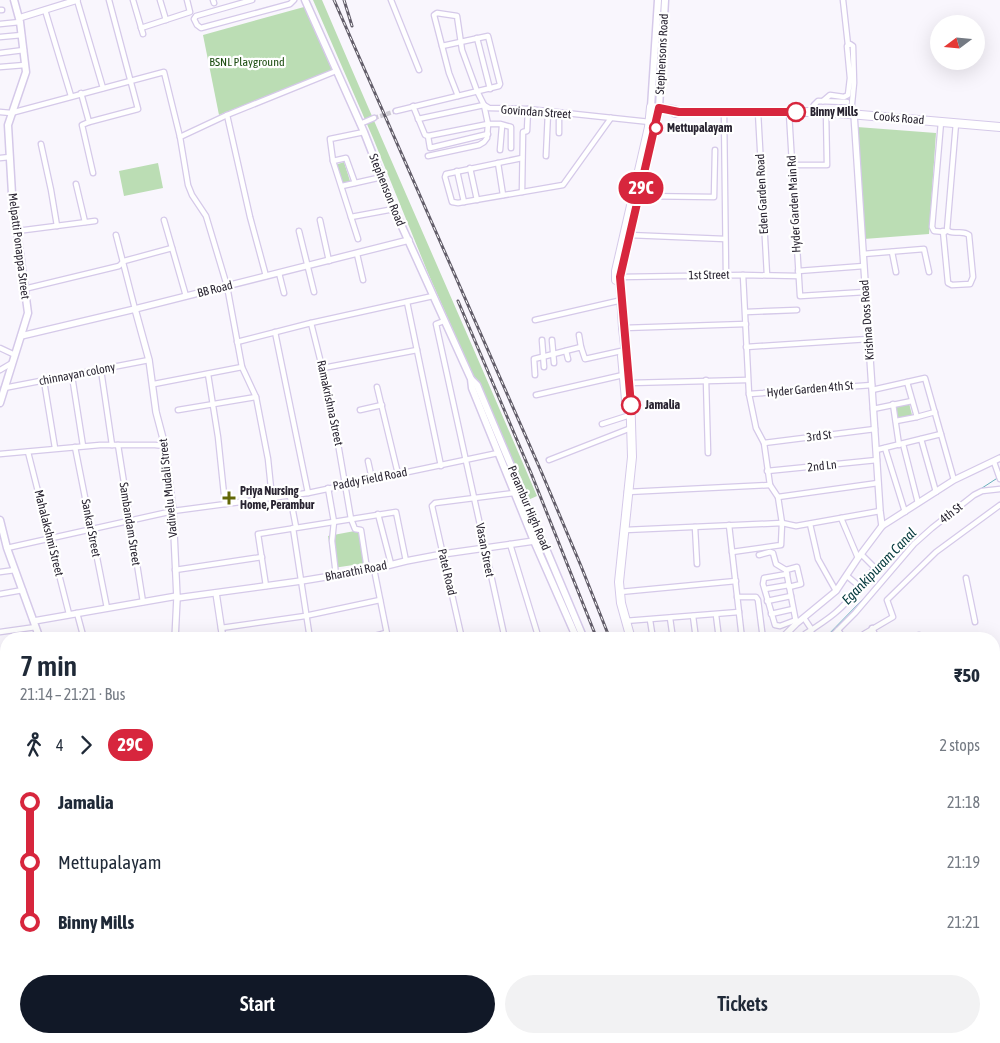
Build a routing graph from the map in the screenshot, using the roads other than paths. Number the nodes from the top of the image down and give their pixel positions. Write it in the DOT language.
graph roads {
  1 [pos="14,0"];
  2 [pos="77,0"];
  3 [pos="109,0"];
  4 [pos="133,0"];
  5 [pos="160,0"];
  6 [pos="186,0"];
  7 [pos="252,0"];
  8 [pos="293,0"];
  9 [pos="305,0"];
  10 [pos="391,0"];
  11 [pos="658,0"];
  12 [pos="665,0"];
  13 [pos="843,0"];
  14 [pos="45,10"];
  15 [pos="20,20"];
  16 [pos="166,20"];
  17 [pos="0,24"];
  18 [pos="141,28"];
  19 [pos="143,34"];
  20 [pos="22,35"];
  21 [pos="0,37"];
  22 [pos="476,38"];
  23 [pos="460,42"];
  24 [pos="848,45"];
  25 [pos="442,46"];
  26 [pos="24,50"];
  27 [pos="0,53"];
  28 [pos="25,65"];
  29 [pos="0,67"];
  30 [pos="336,70"];
  31 [pos="419,70"];
  32 [pos="130,81"];
  33 [pos="103,88"];
  34 [pos="490,89"];
  35 [pos="477,91"];
  36 [pos="81,93"];
  37 [pos="71,96"];
  38 [pos="458,96"];
  39 [pos="823,101"];
  40 [pos="846,102"];
  41 [pos="484,105"];
  42 [pos="413,106"];
  43 [pos="528,109"];
  44 [pos="655,110"];
  45 [pos="396,111"];
  46 [pos="0,112"];
  47 [pos="548,112"];
  48 [pos="724,112"];
  49 [pos="758,112"];
  50 [pos="789,112"];
  51 [pos="810,112"];
  52 [pos="826,112"];
  53 [pos="12,113"];
  54 [pos="559,113"];
  55 [pos="852,114"];
  56 [pos="227,115"];
  57 [pos="374,118"];
  58 [pos="418,118"];
  59 [pos="611,118"];
  60 [pos="89,122"];
  61 [pos="653,122"];
  62 [pos="941,122"];
  63 [pos="956,123"];
  64 [pos="360,124"];
  65 [pos="488,124"];
  66 [pos="0,125"];
  67 [pos="8,125"];
  68 [pos="502,126"];
  69 [pos="1000,127"];
  70 [pos="364,132"];
  71 [pos="559,133"];
  72 [pos="488,134"];
  73 [pos="428,136"];
  74 [pos="180,137"];
  75 [pos="41,144"];
  76 [pos="512,148"];
  77 [pos="500,150"];
  78 [pos="715,150"];
  79 [pos="428,156"];
  80 [pos="546,156"];
  81 [pos="10,157"];
  82 [pos="0,158"];
  83 [pos="522,158"];
  84 [pos="333,161"];
  85 [pos="498,163"];
  86 [pos="792,164"];
  87 [pos="470,168"];
  88 [pos="457,171"];
  89 [pos="93,173"];
  90 [pos="382,177"];
  91 [pos="355,183"];
  92 [pos="76,184"];
  93 [pos="342,186"];
  94 [pos="522,192"];
  95 [pos="503,195"];
  96 [pos="477,200"];
  97 [pos="636,200"];
  98 [pos="464,202"];
  99 [pos="394,209"];
  100 [pos="352,217"];
  101 [pos="164,220"];
  102 [pos="320,220"];
  103 [pos="95,221"];
  104 [pos="85,222"];
  105 [pos="56,226"];
  106 [pos="17,231"];
  107 [pos="299,231"];
  108 [pos="945,231"];
  109 [pos="116,235"];
  110 [pos="627,235"];
  111 [pos="358,239"];
  112 [pos="725,239"];
  113 [pos="408,240"];
  114 [pos="172,248"];
  115 [pos="892,252"];
  116 [pos="357,254"];
  117 [pos="863,254"];
  118 [pos="329,260"];
  119 [pos="124,261"];
  120 [pos="308,266"];
  121 [pos="864,266"];
  122 [pos="896,272"];
  123 [pos="929,272"];
  124 [pos="279,273"];
  125 [pos="743,274"];
  126 [pos="798,274"];
  127 [pos="726,275"];
  128 [pos="767,275"];
  129 [pos="266,276"];
  130 [pos="620,277"];
  131 [pos="364,280"];
  132 [pos="227,286"];
  133 [pos="24,289"];
  134 [pos="314,292"];
  135 [pos="865,292"];
  136 [pos="284,293"];
  137 [pos="186,296"];
  138 [pos="433,296"];
  139 [pos="620,300"];
  140 [pos="407,302"];
  141 [pos="135,309"];
  142 [pos="797,310"];
  143 [pos="746,312"];
  144 [pos="534,320"];
  145 [pos="444,321"];
  146 [pos="311,323"];
  147 [pos="746,324"];
  148 [pos="624,328"];
  149 [pos="275,332"];
  150 [pos="579,335"];
  151 [pos="21,336"];
  152 [pos="869,339"];
  153 [pos="542,340"];
  154 [pos="552,340"];
  155 [pos="237,342"];
  156 [pos="581,347"];
  157 [pos="0,348"];
  158 [pos="746,348"];
  159 [pos="417,350"];
  160 [pos="566,351"];
  161 [pos="621,351"];
  162 [pos="554,354"];
  163 [pos="15,355"];
  164 [pos="544,356"];
  165 [pos="568,359"];
  166 [pos="149,360"];
  167 [pos="554,362"];
  168 [pos="12,363"];
  169 [pos="544,367"];
  170 [pos="242,368"];
  171 [pos="323,368"];
  172 [pos="0,370"];
  173 [pos="100,370"];
  174 [pos="208,374"];
  175 [pos="535,375"];
  176 [pos="72,376"];
  177 [pos="471,379"];
  178 [pos="706,380"];
  179 [pos="747,380"];
  180 [pos="44,381"];
  181 [pos="626,381"];
  182 [pos="907,382"];
  183 [pos="154,384"];
  184 [pos="377,387"];
  185 [pos="872,387"];
  186 [pos="4,388"];
  187 [pos="749,394"];
  188 [pos="536,395"];
  189 [pos="256,398"];
  190 [pos="912,401"];
  191 [pos="0,403"];
  192 [pos="893,404"];
  193 [pos="382,405"];
  194 [pos="213,406"];
  195 [pos="873,409"];
  196 [pos="178,410"];
  197 [pos="360,410"];
  198 [pos="935,412"];
  199 [pos="627,416"];
  200 [pos="917,417"];
  201 [pos="896,421"];
  202 [pos="602,424"];
  203 [pos="630,429"];
  204 [pos="875,429"];
  205 [pos="941,434"];
  206 [pos="921,439"];
  207 [pos="764,443"];
  208 [pos="901,444"];
  209 [pos="112,445"];
  210 [pos="83,446"];
  211 [pos="118,446"];
  212 [pos="165,446"];
  213 [pos="75,447"];
  214 [pos="55,448"];
  215 [pos="885,448"];
  216 [pos="876,450"];
  217 [pos="28,452"];
  218 [pos="498,453"];
  219 [pos="708,453"];
  220 [pos="0,454"];
  221 [pos="1000,458"];
  222 [pos="466,460"];
  223 [pos="550,460"];
  224 [pos="877,460"];
  225 [pos="368,461"];
  226 [pos="994,462"];
  227 [pos="441,466"];
  228 [pos="767,471"];
  229 [pos="398,474"];
  230 [pos="1000,478"];
  231 [pos="372,479"];
  232 [pos="954,480"];
  233 [pos="878,483"];
  234 [pos="770,484"];
  235 [pos="345,485"];
  236 [pos="328,488"];
  237 [pos="1000,489"];
  238 [pos="627,492"];
  239 [pos="936,492"];
  240 [pos="308,493"];
  241 [pos="514,493"];
  242 [pos="290,496"];
  243 [pos="778,497"];
  244 [pos="272,498"];
  245 [pos="474,498"];
  246 [pos="918,503"];
  247 [pos="225,504"];
  248 [pos="1000,505"];
  249 [pos="173,511"];
  250 [pos="880,511"];
  251 [pos="905,512"];
  252 [pos="378,514"];
  253 [pos="841,518"];
  254 [pos="351,519"];
  255 [pos="0,520"];
  256 [pos="129,520"];
  257 [pos="334,522"];
  258 [pos="782,523"];
  259 [pos="810,524"];
  260 [pos="729,526"];
  261 [pos="882,526"];
  262 [pos="294,527"];
  263 [pos="695,527"];
  264 [pos="91,528"];
  265 [pos="625,530"];
  266 [pos="2,534"];
  267 [pos="50,538"];
  268 [pos="542,539"];
  269 [pos="534,541"];
  270 [pos="510,544"];
  271 [pos="7,548"];
  272 [pos="486,548"];
  273 [pos="732,552"];
  274 [pos="443,554"];
  275 [pos="758,555"];
  276 [pos="859,556"];
  277 [pos="262,557"];
  278 [pos="406,561"];
  279 [pos="391,564"];
  280 [pos="697,564"];
  281 [pos="367,569"];
  282 [pos="374,569"];
  283 [pos="15,570"];
  284 [pos="175,570"];
  285 [pos="0,572"];
  286 [pos="786,572"];
  287 [pos="336,575"];
  288 [pos="847,576"];
  289 [pos="966,578"];
  290 [pos="301,581"];
  291 [pos="736,581"];
  292 [pos="266,586"];
  293 [pos="789,586"];
  294 [pos="859,586"];
  295 [pos="765,589"];
  296 [pos="23,590"];
  297 [pos="836,591"];
  298 [pos="620,592"];
  299 [pos="216,593"];
  300 [pos="0,594"];
  301 [pos="791,596"];
  302 [pos="177,597"];
  303 [pos="737,597"];
  304 [pos="380,600"];
  305 [pos="767,601"];
  306 [pos="143,602"];
  307 [pos="107,608"];
  308 [pos="794,609"];
  309 [pos="739,612"];
  310 [pos="77,613"];
  311 [pos="69,614"];
  312 [pos="771,614"];
  313 [pos="716,615"];
  314 [pos="305,616"];
  315 [pos="693,616"];
  316 [pos="670,618"];
  317 [pos="804,618"];
  318 [pos="650,620"];
  319 [pos="625,621"];
  320 [pos="796,622"];
  321 [pos="975,622"];
  322 [pos="35,624"];
  323 [pos="221,628"];
  324 [pos="872,628"];
  325 [pos="812,630"];
  326 [pos="838,630"];
  327 [pos="0,632"];
  328 [pos="38,632"];
  329 [pos="82,632"];
  330 [pos="175,632"];
  331 [pos="222,632"];
  332 [pos="308,632"];
  333 [pos="386,632"];
  334 [pos="460,632"];
  335 [pos="503,632"];
  336 [pos="537,632"];
  337 [pos="574,632"];
  338 [pos="581,632"];
  339 [pos="629,632"];
  340 [pos="652,632"];
  341 [pos="672,632"];
  342 [pos="695,632"];
  343 [pos="718,632"];
  344 [pos="741,632"];
  345 [pos="762,632"];
  346 [pos="787,632"];
  347 [pos="808,632"];
  348 [pos="867,632"];
  349 [pos="874,632"];
  1 -- 15 [label="main road, Melpatti Ponappa Street"];
  2 -- 14 [label="street"];
  2 -- 33 [label="street"];
  3 -- 32 [label="street"];
  4 -- 18 [label="street"];
  5 -- 16 [label="street"];
  6 -- 16 [label="street"];
  7 -- 8 [label="street"];
  9 -- 30 [label="main road, Stephenson Road"];
  10 -- 31 [label="street"];
  11 -- 44 [label="main road, Stephensons Road"];
  12 -- 44 [label="main road, Stephensons Road"];
  13 -- 24 [label="street"];
  14 -- 15 [label="street"];
  14 -- 37 [label="street"];
  15 -- 17 [label="street"];
  15 -- 20 [label="main road, Melpatti Ponappa Street"];
  16 -- 18 [label="street"];
  18 -- 19 [label="street"];
  20 -- 21 [label="street"];
  20 -- 26 [label="main road, Melpatti Ponappa Street"];
  22 -- 23 [label="street"];
  22 -- 34 [label="street"];
  22 -- 34 [label="street"];
  23 -- 25 [label="street"];
  23 -- 25 [label="street"];
  23 -- 35 [label="street"];
  24 -- 39 [label="street"];
  24 -- 55 [label="street"];
  25 -- 38 [label="street"];
  26 -- 27 [label="street"];
  26 -- 28 [label="main road, Melpatti Ponappa Street"];
  28 -- 29 [label="street"];
  28 -- 53 [label="main road, Melpatti Ponappa Street"];
  30 -- 56 [label="street"];
  30 -- 64 [label="main road, Stephenson Road"];
  32 -- 33 [label="street"];
  32 -- 60 [label="street"];
  32 -- 74 [label="street"];
  33 -- 36 [label="street"];
  34 -- 35 [label="street"];
  35 -- 38 [label="street"];
  35 -- 41 [label="street"];
  36 -- 37 [label="street"];
  36 -- 60 [label="street"];
  37 -- 53 [label="street"];
  38 -- 42 [label="street"];
  39 -- 40 [label="street"];
  39 -- 51 [label="street"];
  41 -- 43 [label="street, Govindan Street"];
  41 -- 58 [label="street, Govindan Street"];
  41 -- 65 [label="street"];
  42 -- 45 [label="street"];
  42 -- 58 [label="street"];
  43 -- 47 [label="street, Govindan Street"];
  43 -- 83 [label="street"];
  44 -- 48 [label="main road, Cooks Road"];
  44 -- 61 [label="main road"];
  46 -- 53 [label="street"];
  47 -- 54 [label="street, Govindan Street"];
  47 -- 80 [label="street"];
  48 -- 49 [label="main road, Cooks Road"];
  48 -- 112 [label="street"];
  49 -- 50 [label="main road, Cooks Road"];
  49 -- 128 [label="street, Eden Garden Road"];
  50 -- 51 [label="main road, Cooks Road"];
  50 -- 86 [label="street, Hyder Garden Main Rd"];
  51 -- 52 [label="main road, Cooks Road"];
  52 -- 55 [label="main road, Cooks Road"];
  52 -- 86 [label="street"];
  53 -- 67 [label="main road, Melpatti Ponappa Street"];
  54 -- 59 [label="street, Govindan Street"];
  54 -- 71 [label="street"];
  55 -- 62 [label="main road, Cooks Road"];
  55 -- 117 [label="street, Krishna Doss Road"];
  56 -- 74 [label="street"];
  56 -- 129 [label="street"];
  57 -- 64 [label="street"];
  58 -- 73 [label="street"];
  59 -- 61 [label="street, Govindan Street"];
  59 -- 94 [label="street"];
  60 -- 89 [label="street"];
  61 -- 97 [label="main road"];
  62 -- 63 [label="main road, Cooks Road"];
  62 -- 108 [label="street"];
  63 -- 69 [label="main road, Cooks Road"];
  63 -- 108 [label="street"];
  64 -- 70 [label="main road, Stephenson Road"];
  65 -- 68 [label="street"];
  65 -- 72 [label="street"];
  65 -- 73 [label="street"];
  66 -- 67 [label="street"];
  67 -- 81 [label="main road, Melpatti Ponappa Street"];
  68 -- 76 [label="street"];
  68 -- 77 [label="street"];
  70 -- 84 [label="street"];
  70 -- 90 [label="main road, Stephenson Road"];
  72 -- 73 [label="street"];
  72 -- 79 [label="street"];
  74 -- 132 [label="street"];
  75 -- 105 [label="street"];
  78 -- 97 [label="street"];
  81 -- 82 [label="street"];
  81 -- 106 [label="main road, Melpatti Ponappa Street"];
  83 -- 85 [label="street"];
  83 -- 94 [label="street"];
  84 -- 91 [label="street"];
  84 -- 93 [label="street"];
  85 -- 87 [label="street"];
  85 -- 95 [label="street"];
  86 -- 126 [label="street, Hyder Garden Main Rd"];
  87 -- 88 [label="street"];
  87 -- 96 [label="street"];
  88 -- 98 [label="street"];
  88 -- 98 [label="street"];
  90 -- 91 [label="street"];
  90 -- 99 [label="main road, Stephenson Road"];
  91 -- 93 [label="street"];
  92 -- 104 [label="street"];
  93 -- 100 [label="street"];
  94 -- 95 [label="street"];
  95 -- 96 [label="street"];
  96 -- 98 [label="street"];
  97 -- 110 [label="main road"];
  99 -- 100 [label="street"];
  99 -- 113 [label="main road, Stephenson Road"];
  100 -- 111 [label="street"];
  101 -- 114 [label="street"];
  102 -- 118 [label="street"];
  103 -- 104 [label="street"];
  104 -- 105 [label="street"];
  105 -- 106 [label="street"];
  106 -- 133 [label="main road, Melpatti Ponappa Street"];
  107 -- 120 [label="street"];
  108 -- 108 [label="street"];
  109 -- 119 [label="street"];
  110 -- 112 [label="street"];
  110 -- 130 [label="main road"];
  110 -- 139 [label="main road"];
  112 -- 127 [label="street"];
  113 -- 116 [label="street, BB Road"];
  113 -- 138 [label="main road, Stephenson Road"];
  114 -- 119 [label="street"];
  114 -- 137 [label="street"];
  115 -- 117 [label="street"];
  115 -- 122 [label="street"];
  115 -- 123 [label="street"];
  116 -- 118 [label="street, BB Road"];
  116 -- 131 [label="street"];
  117 -- 121 [label="street, Krishna Doss Road"];
  118 -- 120 [label="street, BB Road"];
  119 -- 133 [label="street"];
  119 -- 141 [label="street"];
  120 -- 124 [label="street, BB Road"];
  120 -- 134 [label="street"];
  121 -- 126 [label="street, 1st Street"];
  121 -- 135 [label="street, Krishna Doss Road"];
  124 -- 129 [label="street, BB Road"];
  124 -- 136 [label="street"];
  125 -- 127 [label="street, 1st Street"];
  125 -- 128 [label="street, 1st Street"];
  125 -- 143 [label="street"];
  126 -- 128 [label="street, 1st Street"];
  126 -- 135 [label="street, Hyder Garden Main Rd"];
  127 -- 130 [label="street, 1st Street"];
  129 -- 132 [label="street, BB Road"];
  130 -- 139 [label="main road"];
  132 -- 137 [label="street, BB Road"];
  132 -- 155 [label="street"];
  133 -- 151 [label="main road, Melpatti Ponappa Street"];
  135 -- 152 [label="street, Krishna Doss Road"];
  137 -- 141 [label="street, BB Road"];
  138 -- 140 [label="street"];
  138 -- 145 [label="main road, Stephenson Road"];
  139 -- 144 [label="street"];
  139 -- 148 [label="main road"];
  139 -- 161 [label="main road"];
  140 -- 146 [label="street"];
  140 -- 159 [label="street"];
  141 -- 151 [label="street, BB Road"];
  141 -- 166 [label="street, Vadivelu Mudali Street"];
  142 -- 143 [label="street"];
  143 -- 147 [label="street"];
  145 -- 177 [label="main road, Stephenson Road"];
  145 -- 222 [label="street, Vasan Street"];
  146 -- 149 [label="street"];
  146 -- 171 [label="street, Ramakrishna Street"];
  147 -- 148 [label="street"];
  147 -- 158 [label="street"];
  148 -- 181 [label="main road"];
  149 -- 155 [label="street"];
  149 -- 240 [label="street"];
  150 -- 156 [label="street"];
  151 -- 163 [label="main road, Melpatti Ponappa Street"];
  152 -- 158 [label="street"];
  152 -- 185 [label="street, Krishna Doss Road"];
  153 -- 164 [label="street"];
  154 -- 162 [label="street"];
  155 -- 170 [label="street"];
  156 -- 160 [label="street"];
  156 -- 161 [label="street"];
  157 -- 163 [label="street"];
  158 -- 179 [label="street"];
  159 -- 171 [label="street"];
  159 -- 227 [label="street"];
  160 -- 162 [label="street"];
  160 -- 165 [label="street"];
  161 -- 181 [label="main road"];
  162 -- 164 [label="street"];
  162 -- 167 [label="street"];
  163 -- 168 [label="main road, Melpatti Ponappa Street"];
  164 -- 169 [label="street"];
  164 -- 175 [label="street"];
  166 -- 173 [label="street, chinnayan colony"];
  166 -- 183 [label="street, Vadivelu Mudali Street"];
  168 -- 172 [label="street"];
  168 -- 186 [label="main road, Melpatti Ponappa Street"];
  170 -- 174 [label="street"];
  170 -- 189 [label="street"];
  171 -- 235 [label="street, Ramakrishna Street"];
  173 -- 176 [label="street, chinnayan colony"];
  173 -- 209 [label="street"];
  174 -- 183 [label="street"];
  174 -- 194 [label="street"];
  176 -- 180 [label="street, chinnayan colony"];
  176 -- 210 [label="street"];
  177 -- 218 [label="main road"];
  177 -- 268 [label="main road, Perambur High Road"];
  178 -- 179 [label="street"];
  178 -- 181 [label="street"];
  178 -- 219 [label="street"];
  179 -- 187 [label="street"];
  180 -- 186 [label="street, chinnayan colony"];
  180 -- 214 [label="street"];
  181 -- 188 [label="street"];
  181 -- 199 [label="main road"];
  181 -- 203 [label="main road"];
  182 -- 185 [label="street, Hyder Garden 4th St"];
  182 -- 190 [label="street"];
  182 -- 198 [label="street, Hyder Garden 4th St"];
  183 -- 212 [label="street, Vadivelu Mudali Street"];
  184 -- 193 [label="street"];
  185 -- 187 [label="street, Hyder Garden 4th St"];
  185 -- 195 [label="street, Krishna Doss Road"];
  186 -- 191 [label="main road, Melpatti Ponappa Street"];
  187 -- 207 [label="street"];
  189 -- 194 [label="street"];
  189 -- 244 [label="street"];
  190 -- 192 [label="street"];
  190 -- 200 [label="street"];
  192 -- 195 [label="street"];
  192 -- 201 [label="street"];
  193 -- 197 [label="street"];
  193 -- 229 [label="street"];
  194 -- 196 [label="street"];
  194 -- 247 [label="street"];
  195 -- 204 [label="street, Krishna Doss Road"];
  198 -- 200 [label="street"];
  198 -- 205 [label="street"];
  199 -- 202 [label="street"];
  199 -- 203 [label="main road"];
  200 -- 201 [label="street"];
  201 -- 208 [label="street"];
  203 -- 223 [label="street"];
  203 -- 238 [label="main road"];
  204 -- 207 [label="street, 3rd St"];
  204 -- 216 [label="street, Krishna Doss Road"];
  205 -- 206 [label="street"];
  205 -- 232 [label="street"];
  206 -- 208 [label="street"];
  206 -- 239 [label="street"];
  207 -- 228 [label="street"];
  208 -- 215 [label="street"];
  208 -- 246 [label="street"];
  209 -- 210 [label="street"];
  209 -- 211 [label="street"];
  210 -- 213 [label="street"];
  211 -- 212 [label="street"];
  211 -- 256 [label="street, Sambandam Street"];
  212 -- 249 [label="street, Vadivelu Mudali Street"];
  213 -- 214 [label="street"];
  213 -- 264 [label="street, Sankar Street"];
  214 -- 217 [label="street"];
  215 -- 216 [label="street"];
  215 -- 251 [label="street"];
  216 -- 224 [label="street, Krishna Doss Road"];
  217 -- 220 [label="street"];
  217 -- 267 [label="street, Mahalakshmi Street"];
  218 -- 222 [label="street, Paddy Field Road"];
  218 -- 241 [label="main road"];
  221 -- 226 [label="street"];
  222 -- 227 [label="street, Paddy Field Road"];
  222 -- 245 [label="street, Vasan Street"];
  224 -- 228 [label="street, 2nd Ln"];
  224 -- 233 [label="street, Krishna Doss Road"];
  225 -- 231 [label="street"];
  226 -- 230 [label="street"];
  226 -- 232 [label="street"];
  227 -- 229 [label="street, Paddy Field Road"];
  228 -- 234 [label="street"];
  229 -- 231 [label="street, Paddy Field Road"];
  231 -- 235 [label="street, Paddy Field Road"];
  232 -- 239 [label="street"];
  233 -- 243 [label="street"];
  233 -- 250 [label="street, Krishna Doss Road"];
  234 -- 238 [label="street"];
  234 -- 243 [label="street"];
  235 -- 236 [label="street, Paddy Field Road"];
  235 -- 254 [label="street, Ramakrishna Street"];
  236 -- 240 [label="street, Paddy Field Road"];
  236 -- 257 [label="street"];
  237 -- 326 [label="street, 4th St"];
  238 -- 265 [label="main road"];
  239 -- 246 [label="street"];
  240 -- 242 [label="street, Paddy Field Road"];
  241 -- 245 [label="street"];
  241 -- 269 [label="main road"];
  242 -- 244 [label="street, Paddy Field Road"];
  242 -- 262 [label="street"];
  243 -- 258 [label="street"];
  244 -- 247 [label="street, Paddy Field Road"];
  245 -- 272 [label="street, Vasan Street"];
  245 -- 274 [label="street, Patel Road"];
  246 -- 251 [label="street"];
  247 -- 249 [label="street, Paddy Field Road"];
  248 -- 324 [label="street"];
  249 -- 256 [label="street, Paddy Field Road"];
  249 -- 284 [label="street, Vadivelu Mudali Street"];
  250 -- 253 [label="street"];
  250 -- 261 [label="street, Krishna Doss Road"];
  251 -- 261 [label="street"];
  252 -- 254 [label="street"];
  252 -- 278 [label="street"];
  252 -- 279 [label="street"];
  253 -- 259 [label="street"];
  253 -- 276 [label="street"];
  254 -- 257 [label="street"];
  254 -- 281 [label="street"];
  255 -- 266 [label="main road"];
  256 -- 264 [label="street, Paddy Field Road"];
  256 -- 306 [label="street, Sambandam Street"];
  257 -- 262 [label="street"];
  257 -- 287 [label="street"];
  258 -- 259 [label="street"];
  258 -- 260 [label="street"];
  258 -- 273 [label="street"];
  259 -- 297 [label="street"];
  260 -- 263 [label="street"];
  260 -- 273 [label="street"];
  261 -- 276 [label="street"];
  262 -- 277 [label="street"];
  262 -- 290 [label="street"];
  263 -- 265 [label="street"];
  263 -- 280 [label="street"];
  264 -- 267 [label="street, Paddy Field Road"];
  264 -- 307 [label="street, Sankar Street"];
  265 -- 298 [label="main road"];
  266 -- 271 [label="main road"];
  267 -- 271 [label="street, Paddy Field Road"];
  267 -- 311 [label="street, Mahalakshmi Street"];
  268 -- 269 [label="street"];
  268 -- 338 [label="main road, Perambur High Road"];
  269 -- 270 [label="street, Bharathi Road"];
  269 -- 337 [label="main road"];
  270 -- 272 [label="street, Bharathi Road"];
  270 -- 336 [label="street"];
  271 -- 283 [label="main road"];
  272 -- 274 [label="street, Bharathi Road"];
  272 -- 335 [label="street, Vasan Street"];
  273 -- 291 [label="street"];
  274 -- 278 [label="street, Bharathi Road"];
  274 -- 334 [label="street, Patel Road"];
  275 -- 286 [label="street"];
  276 -- 288 [label="street"];
  276 -- 294 [label="street"];
  277 -- 284 [label="street"];
  277 -- 292 [label="street"];
  278 -- 279 [label="street, Bharathi Road"];
  279 -- 282 [label="street, Bharathi Road"];
  281 -- 282 [label="street, Bharathi Road"];
  281 -- 287 [label="street, Bharathi Road"];
  282 -- 304 [label="street"];
  283 -- 285 [label="street"];
  283 -- 296 [label="main road"];
  284 -- 302 [label="street, Vadivelu Mudali Street"];
  286 -- 293 [label="street"];
  286 -- 293 [label="street"];
  286 -- 295 [label="street"];
  287 -- 290 [label="street, Bharathi Road"];
  288 -- 294 [label="street"];
  288 -- 297 [label="street"];
  289 -- 321 [label="street"];
  290 -- 292 [label="street, Bharathi Road"];
  290 -- 314 [label="street"];
  291 -- 298 [label="street"];
  291 -- 303 [label="street"];
  292 -- 299 [label="street, Bharathi Road"];
  293 -- 295 [label="street"];
  293 -- 301 [label="street"];
  294 -- 325 [label="street"];
  295 -- 305 [label="street"];
  296 -- 300 [label="street"];
  296 -- 322 [label="main road"];
  297 -- 317 [label="street"];
  298 -- 319 [label="main road"];
  299 -- 302 [label="street, Bharathi Road"];
  299 -- 323 [label="street"];
  301 -- 305 [label="street"];
  301 -- 308 [label="street"];
  302 -- 306 [label="street, Bharathi Road"];
  302 -- 330 [label="street, Vadivelu Mudali Street"];
  303 -- 309 [label="street"];
  303 -- 345 [label="street"];
  304 -- 314 [label="street"];
  304 -- 333 [label="street"];
  305 -- 312 [label="street"];
  306 -- 307 [label="street, Bharathi Road"];
  307 -- 310 [label="street, Bharathi Road"];
  308 -- 312 [label="street"];
  308 -- 320 [label="street"];
  309 -- 313 [label="street"];
  309 -- 344 [label="street"];
  310 -- 311 [label="street, Bharathi Road"];
  310 -- 329 [label="street"];
  311 -- 322 [label="street, Bharathi Road"];
  312 -- 320 [label="street"];
  313 -- 315 [label="street"];
  313 -- 343 [label="street"];
  314 -- 323 [label="street"];
  314 -- 332 [label="street"];
  315 -- 316 [label="street"];
  315 -- 342 [label="street"];
  316 -- 318 [label="street"];
  316 -- 341 [label="street"];
  317 -- 320 [label="street"];
  317 -- 325 [label="street"];
  318 -- 319 [label="street"];
  318 -- 340 [label="street"];
  319 -- 339 [label="main road"];
  320 -- 346 [label="street"];
  322 -- 327 [label="street"];
  322 -- 328 [label="main road"];
  323 -- 331 [label="street"];
  324 -- 348 [label="street"];
  324 -- 349 [label="street"];
  325 -- 347 [label="street"];
}
